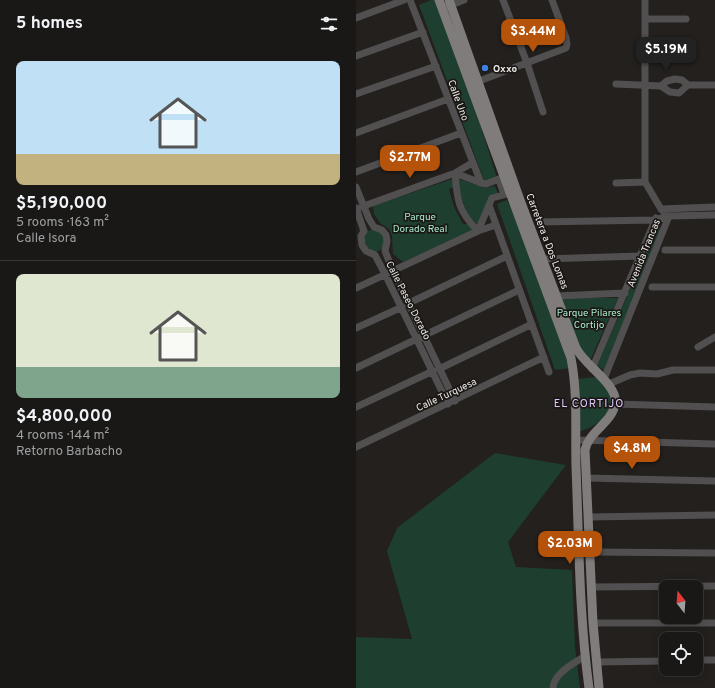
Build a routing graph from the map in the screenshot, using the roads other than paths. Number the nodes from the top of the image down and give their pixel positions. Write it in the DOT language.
graph roads {
  1 [pos="404,0"];
  2 [pos="410,0"];
  3 [pos="464,0"];
  4 [pos="503,0"];
  5 [pos="552,0"];
  6 [pos="645,0"];
  7 [pos="450,2"];
  8 [pos="441,4"];
  9 [pos="356,18"];
  10 [pos="645,19"];
  11 [pos="686,19"];
  12 [pos="423,32"];
  13 [pos="356,56"];
  14 [pos="527,64"];
  15 [pos="436,66"];
  16 [pos="474,83"];
  17 [pos="644,83"];
  18 [pos="616,84"];
  19 [pos="688,85"];
  20 [pos="715,85"];
  21 [pos="661,86"];
  22 [pos="356,94"];
  23 [pos="448,99"];
  24 [pos="543,112"];
  25 [pos="356,132"];
  26 [pos="461,133"];
  27 [pos="472,163"];
  28 [pos="356,172"];
  29 [pos="455,172"];
  30 [pos="502,179"];
  31 [pos="481,182"];
  32 [pos="616,182"];
  33 [pos="645,182"];
  34 [pos="356,187"];
  35 [pos="507,193"];
  36 [pos="489,205"];
  37 [pos="364,206"];
  38 [pos="715,207"];
  39 [pos="356,209"];
  40 [pos="661,209"];
  41 [pos="669,216"];
  42 [pos="715,216"];
  43 [pos="524,220"];
  44 [pos="654,220"];
  45 [pos="539,222"];
  46 [pos="496,225"];
  47 [pos="374,227"];
  48 [pos="364,231"];
  49 [pos="478,231"];
  50 [pos="665,250"];
  51 [pos="715,250"];
  52 [pos="385,251"];
  53 [pos="375,255"];
  54 [pos="507,256"];
  55 [pos="640,256"];
  56 [pos="543,259"];
  57 [pos="393,271"];
  58 [pos="385,274"];
  59 [pos="652,287"];
  60 [pos="715,287"];
  61 [pos="356,288"];
  62 [pos="519,290"];
  63 [pos="625,293"];
  64 [pos="557,296"];
  65 [pos="405,305"];
  66 [pos="532,324"];
  67 [pos="356,328"];
  68 [pos="421,338"];
  69 [pos="715,338"];
  70 [pos="698,347"];
  71 [pos="544,358"];
  72 [pos="356,368"];
  73 [pos="592,369"];
  74 [pos="436,370"];
  75 [pos="715,370"];
  76 [pos="549,372"];
  77 [pos="606,382"];
  78 [pos="451,403"];
  79 [pos="615,404"];
  80 [pos="356,407"];
  81 [pos="715,407"];
  82 [pos="588,439"];
  83 [pos="576,440"];
  84 [pos="715,444"];
  85 [pos="356,447"];
  86 [pos="586,478"];
  87 [pos="715,481"];
  88 [pos="715,516"];
  89 [pos="588,517"];
  90 [pos="590,552"];
  91 [pos="715,552"];
  92 [pos="659,586"];
  93 [pos="703,586"];
  94 [pos="715,586"];
  95 [pos="591,587"];
  96 [pos="593,623"];
  97 [pos="715,623"];
  98 [pos="585,656"];
  99 [pos="703,660"];
  100 [pos="715,660"];
  101 [pos="659,661"];
  102 [pos="597,662"];
  103 [pos="553,688"];
  104 [pos="589,688"];
  105 [pos="599,688"];
  1 -- 9 [label="street"];
  2 -- 12 [label="street, Calle Uno"];
  3 -- 7 [label="street"];
  4 -- 14 [label="street"];
  5 -- 14 [label="street"];
  6 -- 10 [label="street"];
  7 -- 8 [label="street"];
  7 -- 16 [label="main road, Carretera a Dos Lomas"];
  8 -- 16 [label="main road, Carretera a Dos Lomas"];
  10 -- 11 [label="street"];
  10 -- 17 [label="street"];
  12 -- 13 [label="street"];
  12 -- 15 [label="street, Calle Uno"];
  14 -- 16 [label="street"];
  14 -- 24 [label="street"];
  15 -- 22 [label="street"];
  15 -- 23 [label="street, Calle Uno"];
  16 -- 30 [label="main road, Carretera a Dos Lomas"];
  16 -- 43 [label="main road, Carretera a Dos Lomas"];
  17 -- 18 [label="street"];
  17 -- 21 [label="street"];
  17 -- 33 [label="street"];
  19 -- 20 [label="street"];
  19 -- 21 [label="street"];
  19 -- 21 [label="street"];
  23 -- 25 [label="street"];
  23 -- 26 [label="street, Calle Uno"];
  26 -- 27 [label="street, Calle Uno"];
  26 -- 28 [label="street"];
  27 -- 29 [label="street"];
  27 -- 31 [label="street, Calle Uno"];
  29 -- 31 [label="street"];
  29 -- 37 [label="street"];
  29 -- 49 [label="street"];
  30 -- 31 [label="street"];
  30 -- 35 [label="main road, Carretera a Dos Lomas"];
  32 -- 33 [label="street"];
  33 -- 40 [label="street"];
  34 -- 37 [label="street, Calle Paseo Dorado"];
  35 -- 36 [label="street"];
  35 -- 43 [label="main road, Carretera a Dos Lomas"];
  36 -- 46 [label="street"];
  36 -- 49 [label="street"];
  37 -- 39 [label="street"];
  37 -- 47 [label="street, Calle Paseo Dorado"];
  38 -- 40 [label="street"];
  39 -- 48 [label="street, Calle Paseo Dorado"];
  40 -- 41 [label="street, Avenida Trancas"];
  40 -- 44 [label="street, Avenida Trancas"];
  41 -- 42 [label="street"];
  41 -- 44 [label="street"];
  41 -- 77 [label="street, Avenida Trancas"];
  43 -- 56 [label="main road, Carretera a Dos Lomas"];
  43 -- 83 [label="main road, Carretera a Dos Lomas"];
  44 -- 45 [label="street"];
  44 -- 55 [label="street, Avenida Trancas"];
  46 -- 49 [label="street"];
  46 -- 54 [label="street"];
  47 -- 48 [label="street"];
  47 -- 52 [label="street, Calle Paseo Dorado"];
  48 -- 53 [label="street, Calle Paseo Dorado"];
  49 -- 57 [label="street"];
  50 -- 51 [label="street"];
  52 -- 53 [label="street"];
  52 -- 57 [label="street, Calle Paseo Dorado"];
  53 -- 58 [label="street, Calle Paseo Dorado"];
  54 -- 62 [label="street"];
  54 -- 65 [label="street"];
  55 -- 56 [label="street"];
  55 -- 63 [label="street, Avenida Trancas"];
  56 -- 64 [label="main road, Carretera a Dos Lomas"];
  57 -- 58 [label="street"];
  57 -- 65 [label="street, Calle Paseo Dorado"];
  58 -- 61 [label="street"];
  58 -- 65 [label="street, Calle Paseo Dorado"];
  59 -- 60 [label="street"];
  62 -- 66 [label="street"];
  62 -- 68 [label="street"];
  63 -- 64 [label="street"];
  63 -- 73 [label="street, Avenida Trancas"];
  64 -- 73 [label="main road, Carretera a Dos Lomas"];
  65 -- 67 [label="street"];
  65 -- 68 [label="street, Calle Paseo Dorado"];
  66 -- 71 [label="street"];
  66 -- 74 [label="street"];
  68 -- 72 [label="street"];
  68 -- 74 [label="street, Calle Paseo Dorado"];
  69 -- 70 [label="street"];
  71 -- 76 [label="street"];
  71 -- 78 [label="street, Calle Turquesa"];
  73 -- 77 [label="main road, Carretera a Dos Lomas"];
  74 -- 78 [label="street, Calle Paseo Dorado"];
  74 -- 80 [label="street"];
  75 -- 77 [label="street"];
  77 -- 79 [label="main road"];
  78 -- 85 [label="street, Calle Turquesa"];
  79 -- 81 [label="street"];
  79 -- 82 [label="main road"];
  82 -- 83 [label="street"];
  82 -- 84 [label="street"];
  82 -- 86 [label="main road"];
  83 -- 98 [label="main road, Carretera a Dos Lomas"];
  86 -- 87 [label="street"];
  86 -- 89 [label="main road"];
  88 -- 89 [label="street"];
  89 -- 90 [label="main road"];
  90 -- 91 [label="street"];
  90 -- 95 [label="main road"];
  92 -- 95 [label="street"];
  93 -- 94 [label="street"];
  95 -- 96 [label="main road"];
  96 -- 97 [label="street"];
  96 -- 102 [label="main road"];
  98 -- 103 [label="street"];
  98 -- 104 [label="main road, Carretera a Dos Lomas"];
  99 -- 100 [label="street"];
  101 -- 102 [label="street"];
  102 -- 105 [label="main road"];
}
